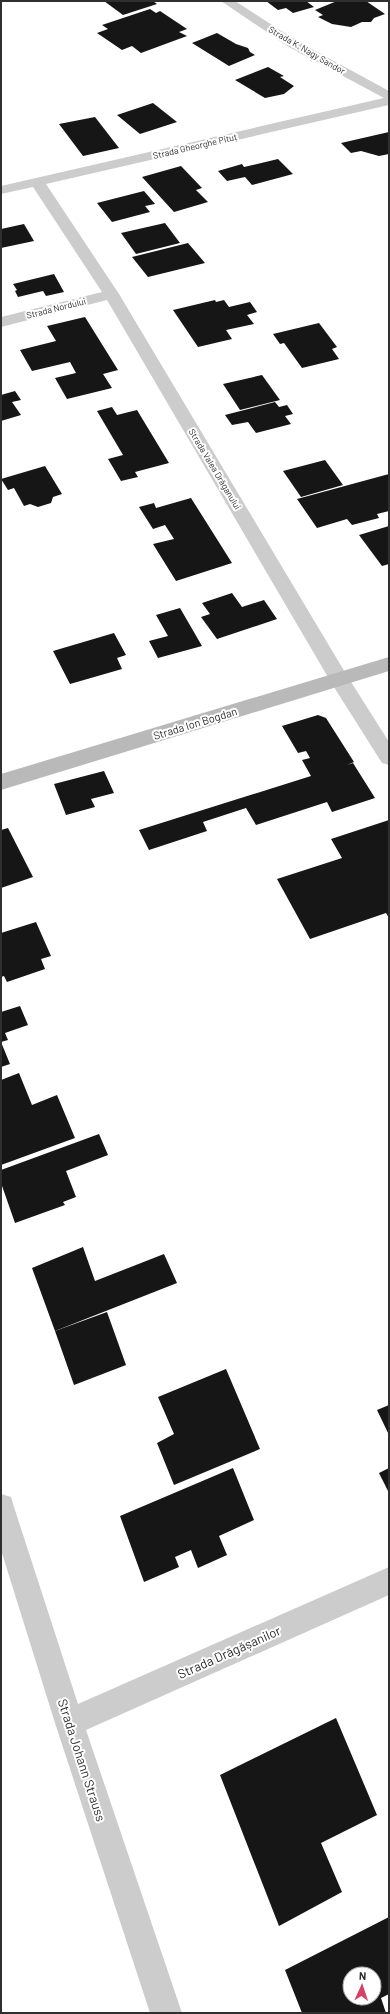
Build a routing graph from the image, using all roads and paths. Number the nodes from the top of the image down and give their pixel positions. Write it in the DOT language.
graph roads {
  1 [pos="227,1"];
  2 [pos="389,96"];
  3 [pos="389,101"];
  4 [pos="38,183"];
  5 [pos="1,190"];
  6 [pos="112,294"];
  7 [pos="1,322"];
  8 [pos="389,664"];
  9 [pos="339,679"];
  10 [pos="389,758"];
  11 [pos="1,782"];
  12 [pos="1,1507"];
  13 [pos="389,1581"];
  14 [pos="69,1723"];
  15 [pos="166,2013"];
  1 -- 2 [label="street, Strada K. Nagy Sandor"];
  3 -- 4 [label="street, Strada Gheorghe Pituț"];
  4 -- 5 [label="street, Strada Gheorghe Pituț"];
  4 -- 6 [label="street, Strada Valea Drăganului"];
  6 -- 7 [label="street, Strada Nordului"];
  6 -- 9 [label="street, Strada Valea Drăganului"];
  8 -- 9 [label="main road, Strada Ion Bogdan"];
  9 -- 10 [label="street, Strada Valea Drăganului"];
  9 -- 11 [label="main road, Strada Ion Bogdan"];
  12 -- 14 [label="street, Strada Johann Strauss"];
  13 -- 14 [label="street, Strada Drăgășanilor"];
  14 -- 15 [label="street, Strada Johann Strauss"];
}
